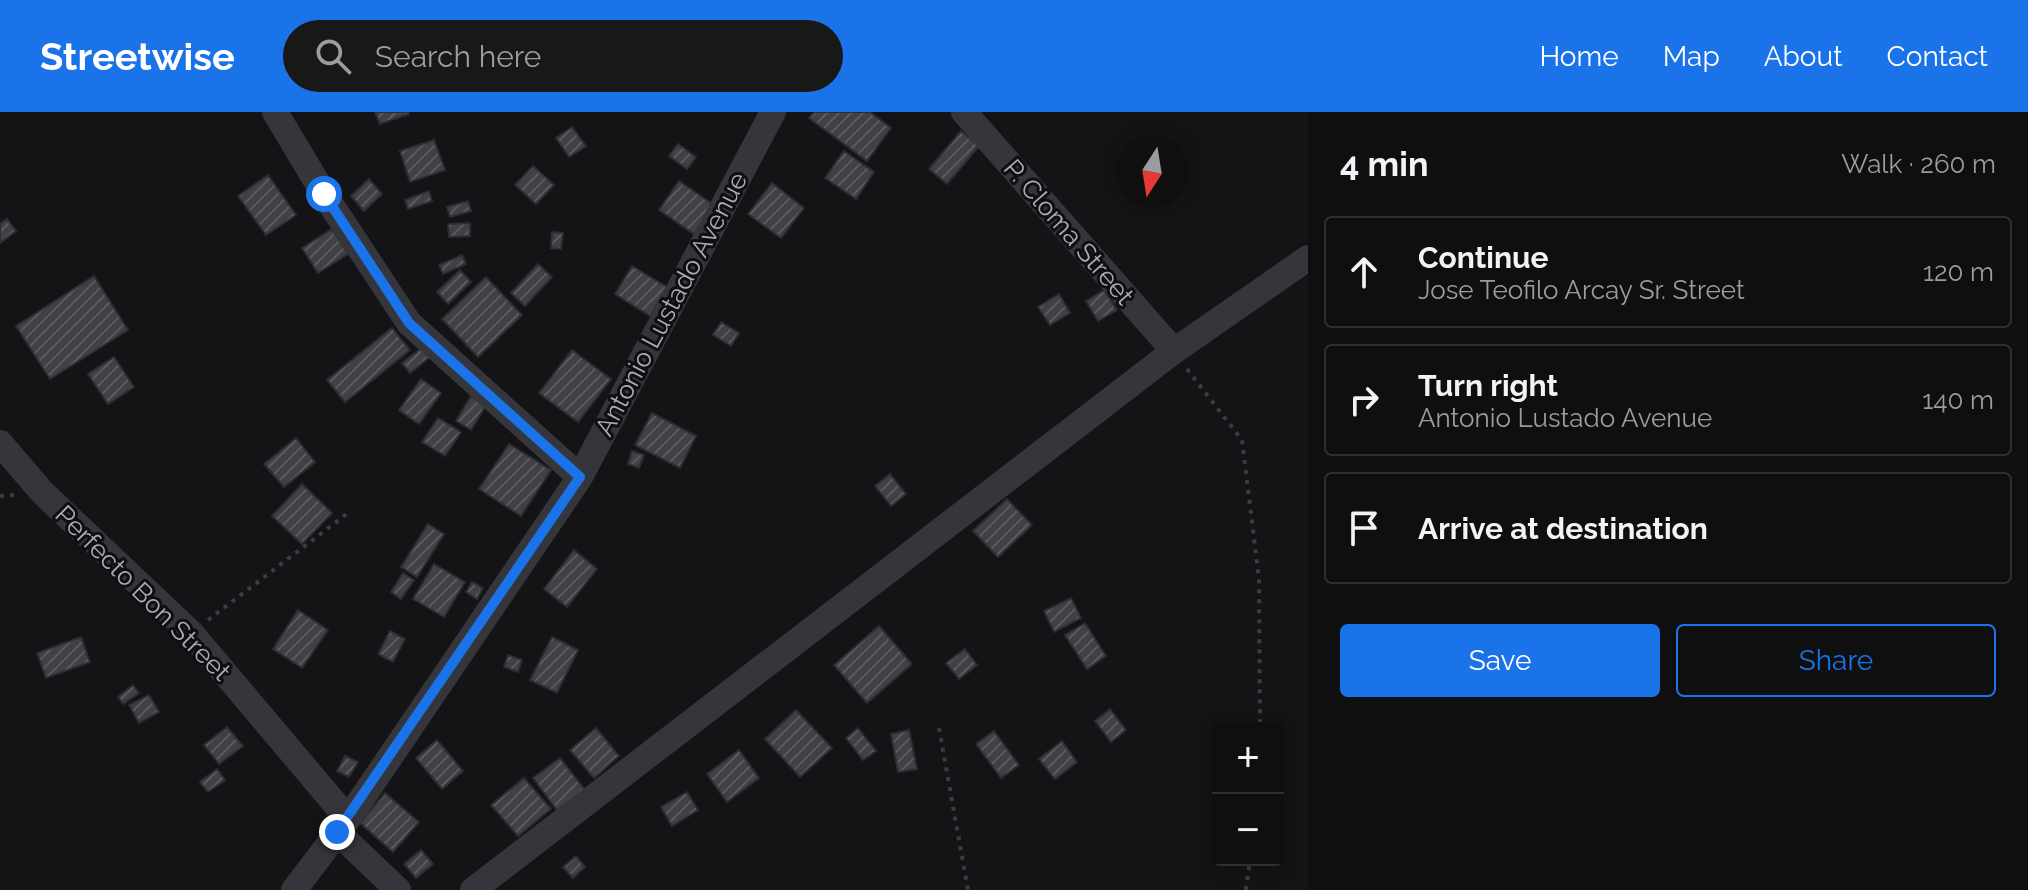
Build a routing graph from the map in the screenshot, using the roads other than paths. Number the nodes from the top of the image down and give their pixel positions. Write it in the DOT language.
graph roads {
  1 [pos="275,112"];
  2 [pos="773,112"];
  3 [pos="964,112"];
  4 [pos="1308,258"];
  5 [pos="1174,351"];
  6 [pos="0,443"];
  7 [pos="580,477"];
  8 [pos="342,826"];
  9 [pos="294,890"];
  10 [pos="398,890"];
  11 [pos="473,890"];
  1 -- 7 [label="street"];
  2 -- 7 [label="street, Antonio Lustado Avenue"];
  3 -- 5 [label="street, P. Cloma Street"];
  4 -- 5 [label="street"];
  5 -- 11 [label="street"];
  6 -- 8 [label="street, Perfecto Bon Street"];
  7 -- 8 [label="street, Antonio Lustado Avenue"];
  8 -- 9 [label="street, Antonio Lustado Avenue"];
  8 -- 10 [label="street, Perfecto Bon Street"];
}
